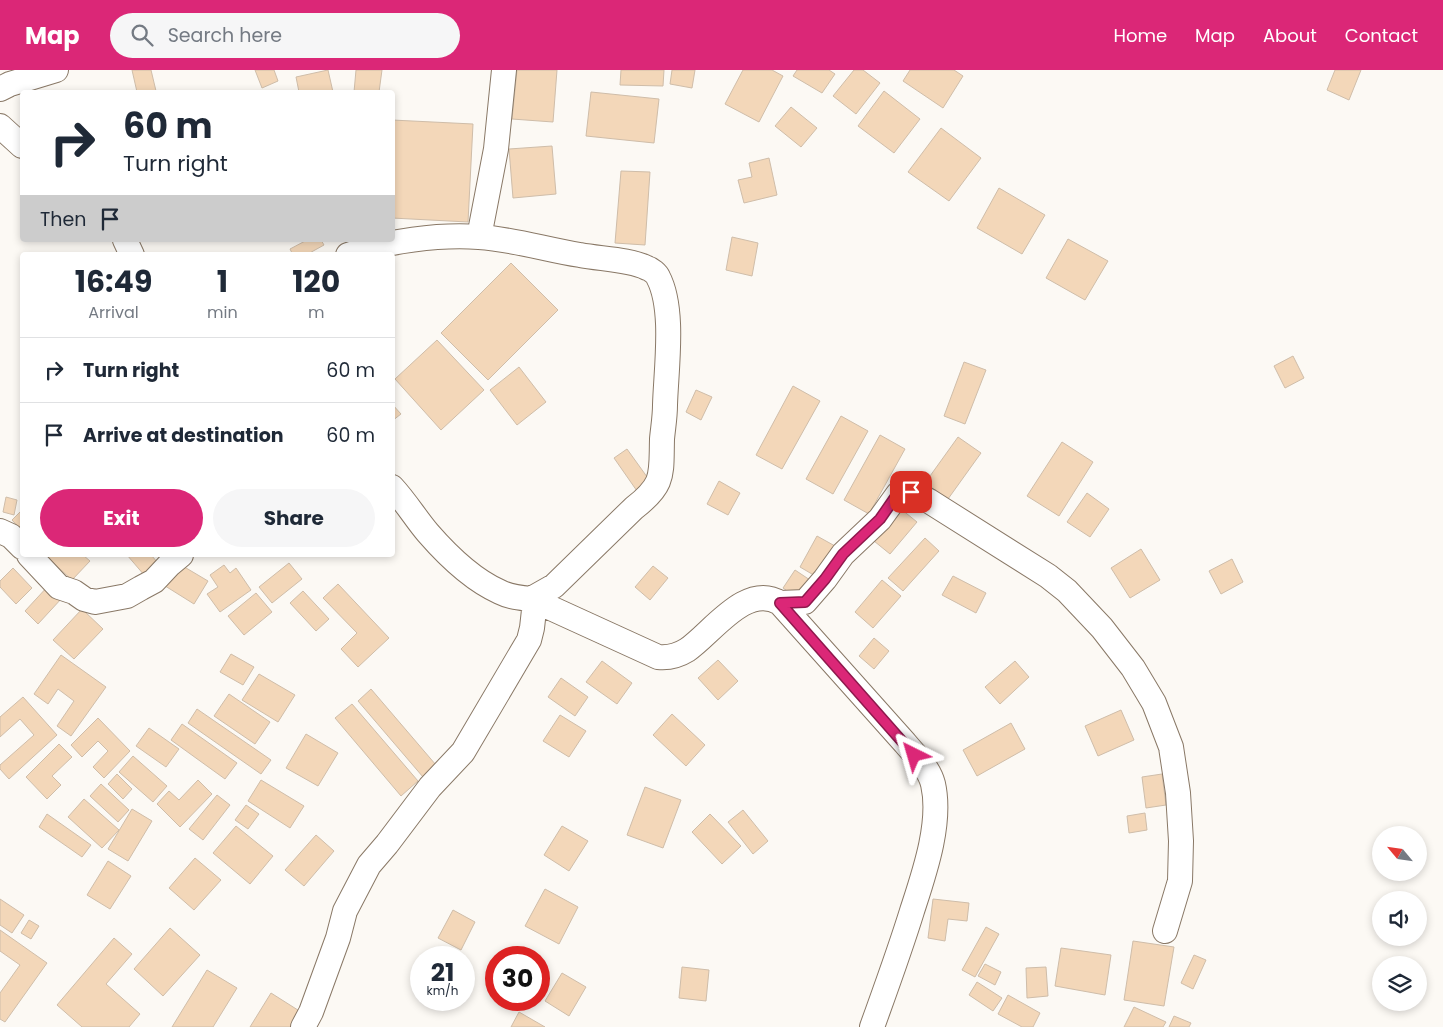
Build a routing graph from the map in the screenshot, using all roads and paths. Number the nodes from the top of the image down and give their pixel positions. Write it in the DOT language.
graph roads {
  1 [pos="56,70"];
  2 [pos="504,70"];
  3 [pos="0,89"];
  4 [pos="0,126"];
  5 [pos="20,144"];
  6 [pos="480,236"];
  7 [pos="358,252"];
  8 [pos="395,491"];
  9 [pos="0,531"];
  10 [pos="20,546"];
  11 [pos="31,557"];
  12 [pos="179,557"];
  13 [pos="533,600"];
  14 [pos="780,603"];
  15 [pos="1165,931"];
  16 [pos="303,1027"];
  17 [pos="872,1027"];
  1 -- 3 [label="street"];
  2 -- 6 [label="street"];
  4 -- 5 [label="street"];
  6 -- 7 [label="street"];
  6 -- 13 [label="street"];
  8 -- 13 [label="street"];
  9 -- 10 [label="street"];
  11 -- 12 [label="street"];
  13 -- 14 [label="street"];
  13 -- 16 [label="street"];
  14 -- 15 [label="street"];
  14 -- 17 [label="street"];
}
